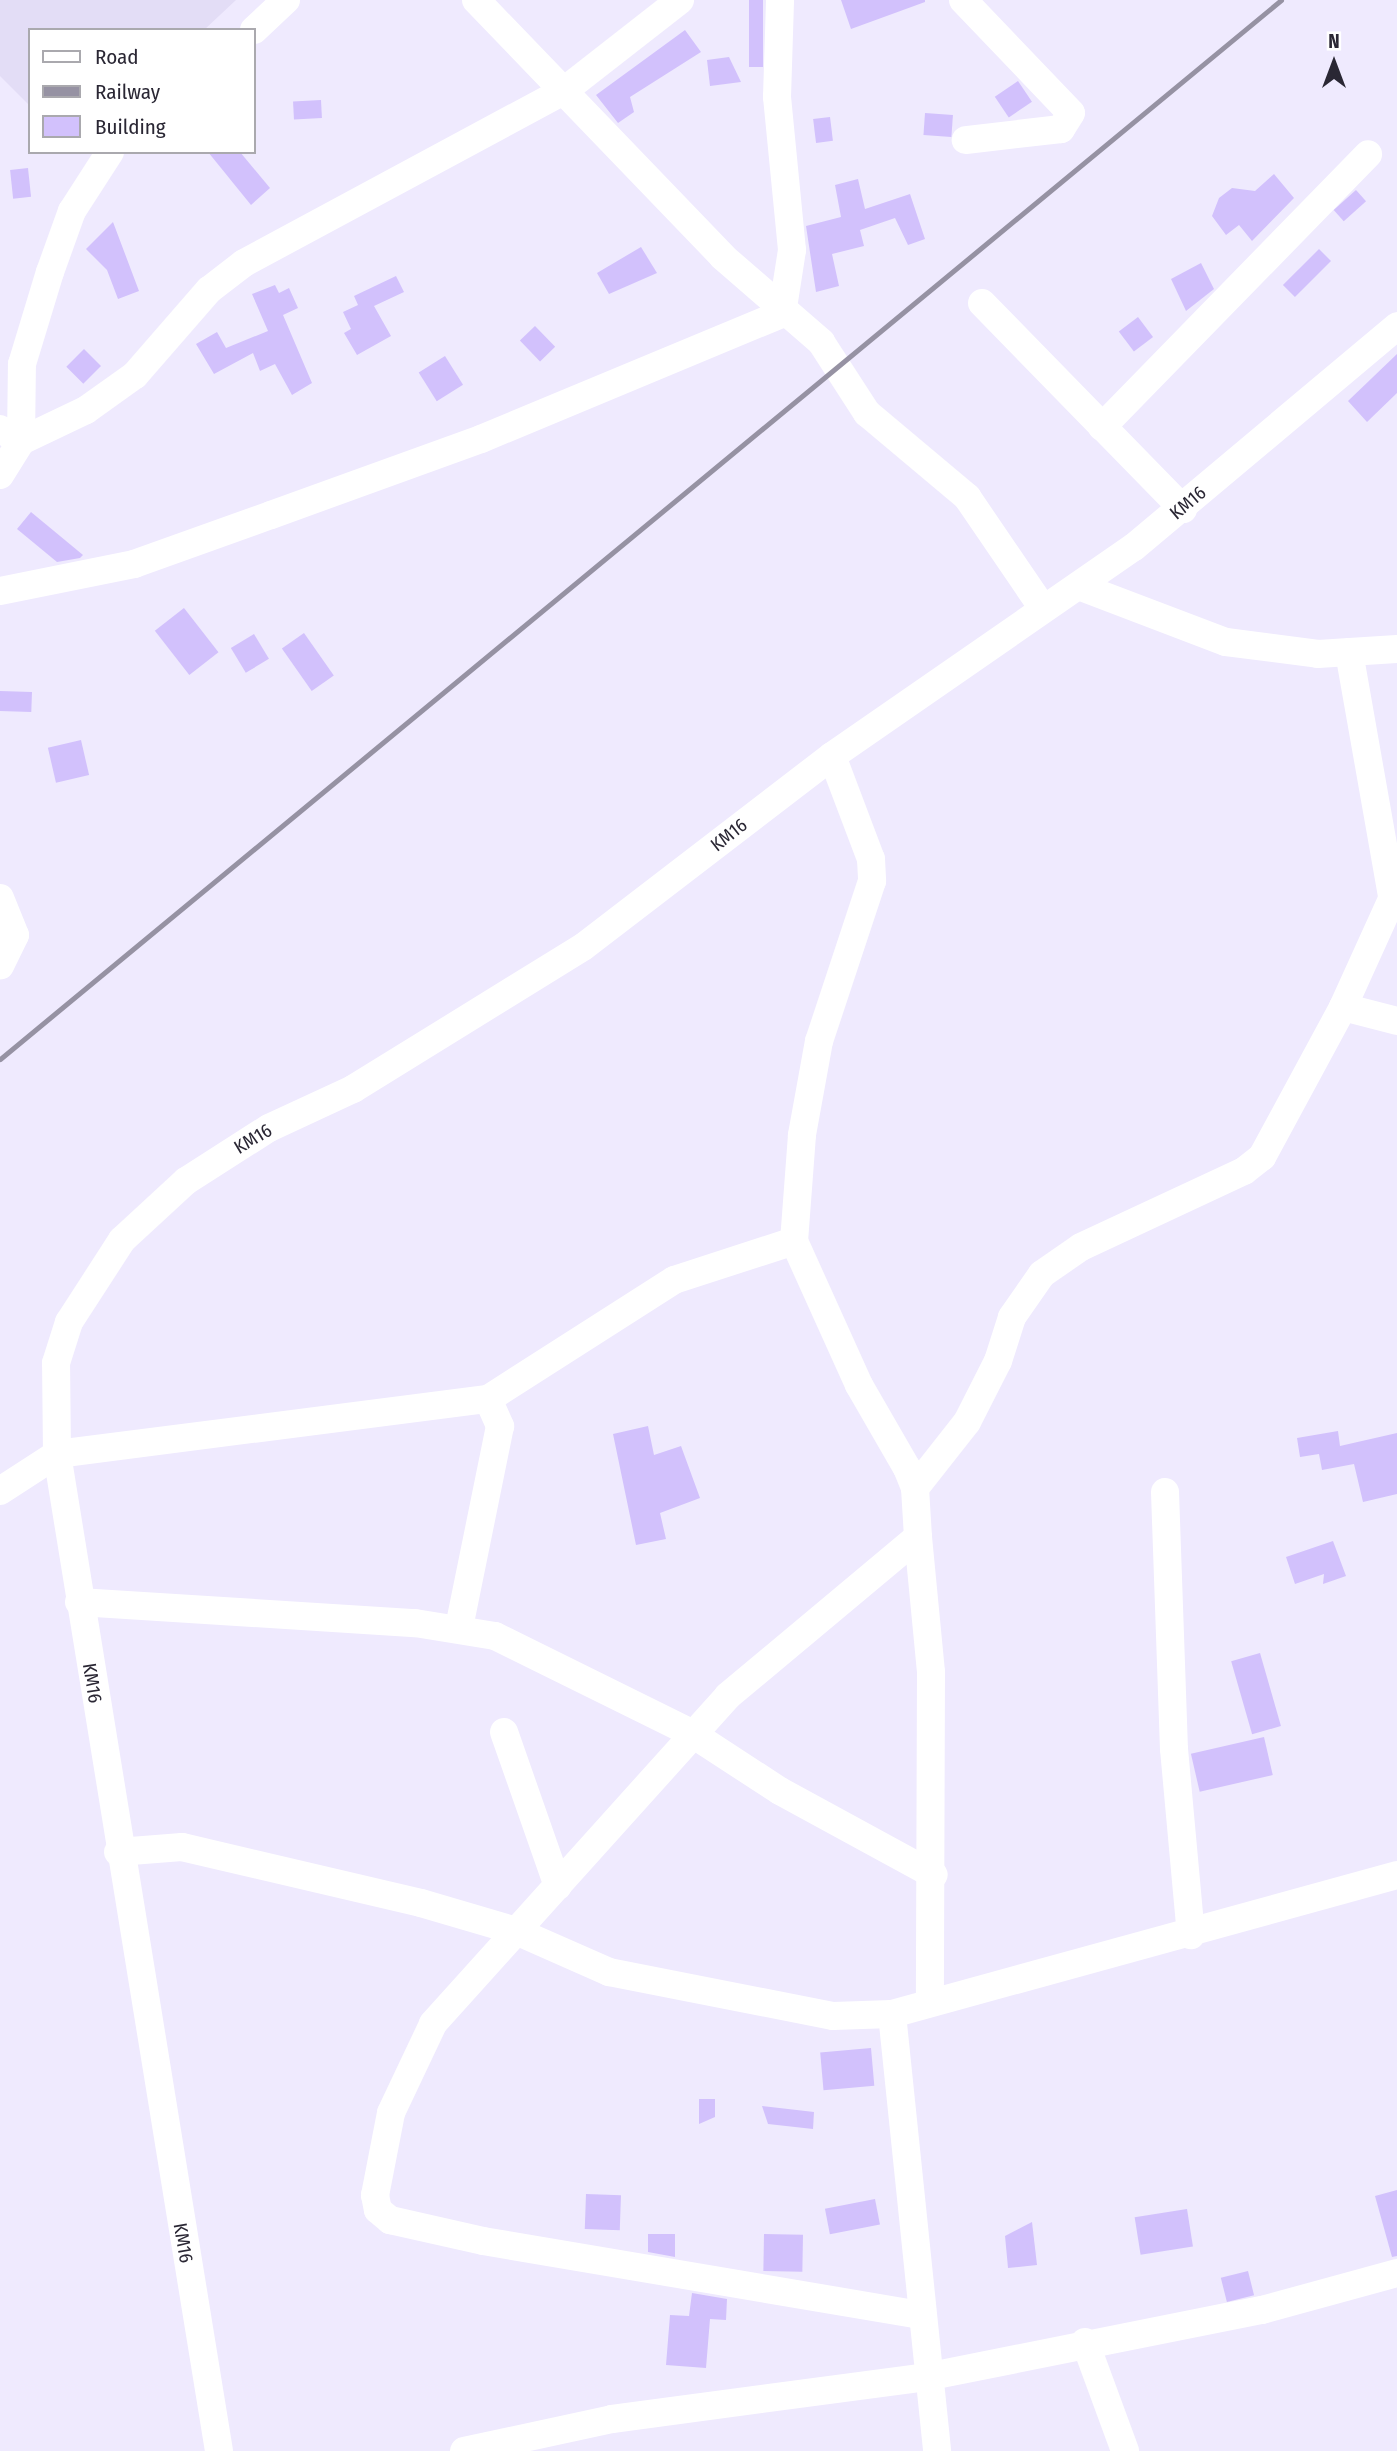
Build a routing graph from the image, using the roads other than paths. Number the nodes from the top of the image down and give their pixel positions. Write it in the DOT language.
graph roads {
  1 [pos="286,0"];
  2 [pos="476,0"];
  3 [pos="680,0"];
  4 [pos="780,0"];
  5 [pos="963,0"];
  6 [pos="256,28"];
  7 [pos="565,90"];
  8 [pos="966,140"];
  9 [pos="109,154"];
  10 [pos="1368,154"];
  11 [pos="982,303"];
  12 [pos="782,314"];
  13 [pos="1397,326"];
  14 [pos="1102,427"];
  15 [pos="10,435"];
  16 [pos="0,475"];
  17 [pos="1183,509"];
  18 [pos="1081,587"];
  19 [pos="0,591"];
  20 [pos="1042,607"];
  21 [pos="1397,649"];
  22 [pos="1349,652"];
  23 [pos="832,756"];
  24 [pos="1395,892"];
  25 [pos="0,898"];
  26 [pos="0,966"];
  27 [pos="1343,1007"];
  28 [pos="1397,1021"];
  29 [pos="794,1241"];
  30 [pos="488,1399"];
  31 [pos="57,1454"];
  32 [pos="915,1488"];
  33 [pos="0,1491"];
  34 [pos="1165,1492"];
  35 [pos="918,1537"];
  36 [pos="79,1602"];
  37 [pos="459,1628"];
  38 [pos="504,1732"];
  39 [pos="691,1733"];
  40 [pos="118,1852"];
  41 [pos="934,1875"];
  42 [pos="1397,1875"];
  43 [pos="558,1886"];
  44 [pos="516,1931"];
  45 [pos="1191,1935"];
  46 [pos="930,2001"];
  47 [pos="892,2014"];
  48 [pos="1397,2273"];
  49 [pos="919,2315"];
  50 [pos="1085,2342"];
  51 [pos="926,2377"];
  52 [pos="219,2451"];
  53 [pos="464,2451"];
  54 [pos="936,2451"];
  55 [pos="1125,2451"];
  1 -- 6 [label="street"];
  2 -- 7 [label="street"];
  3 -- 7 [label="street"];
  4 -- 12 [label="street"];
  5 -- 8 [label="street"];
  7 -- 12 [label="street"];
  7 -- 15 [label="street"];
  9 -- 15 [label="street"];
  10 -- 14 [label="street"];
  11 -- 14 [label="street"];
  12 -- 19 [label="street"];
  12 -- 20 [label="street"];
  13 -- 17 [label="street, KM16"];
  14 -- 17 [label="street"];
  15 -- 16 [label="street"];
  17 -- 18 [label="street, KM16"];
  18 -- 20 [label="street, KM16"];
  18 -- 22 [label="street"];
  20 -- 23 [label="street, KM16"];
  21 -- 22 [label="street"];
  22 -- 24 [label="street"];
  23 -- 29 [label="street"];
  23 -- 31 [label="street, KM16"];
  24 -- 27 [label="street"];
  25 -- 26 [label="street"];
  27 -- 28 [label="street"];
  27 -- 32 [label="street"];
  29 -- 30 [label="street"];
  29 -- 32 [label="street"];
  30 -- 31 [label="street"];
  30 -- 37 [label="street"];
  31 -- 33 [label="street"];
  31 -- 36 [label="street, KM16"];
  32 -- 35 [label="street"];
  34 -- 45 [label="street"];
  35 -- 39 [label="street"];
  35 -- 41 [label="street"];
  36 -- 37 [label="street"];
  36 -- 40 [label="street, KM16"];
  37 -- 39 [label="street"];
  38 -- 43 [label="street"];
  39 -- 41 [label="street"];
  39 -- 43 [label="street"];
  40 -- 44 [label="street"];
  40 -- 52 [label="street, KM16"];
  41 -- 46 [label="street"];
  42 -- 45 [label="street"];
  43 -- 44 [label="street"];
  44 -- 47 [label="street"];
  44 -- 49 [label="street"];
  45 -- 46 [label="street"];
  46 -- 47 [label="street"];
  47 -- 49 [label="street"];
  48 -- 50 [label="street"];
  49 -- 51 [label="street"];
  50 -- 51 [label="street"];
  50 -- 55 [label="street"];
  51 -- 53 [label="street"];
  51 -- 54 [label="street"];
}
